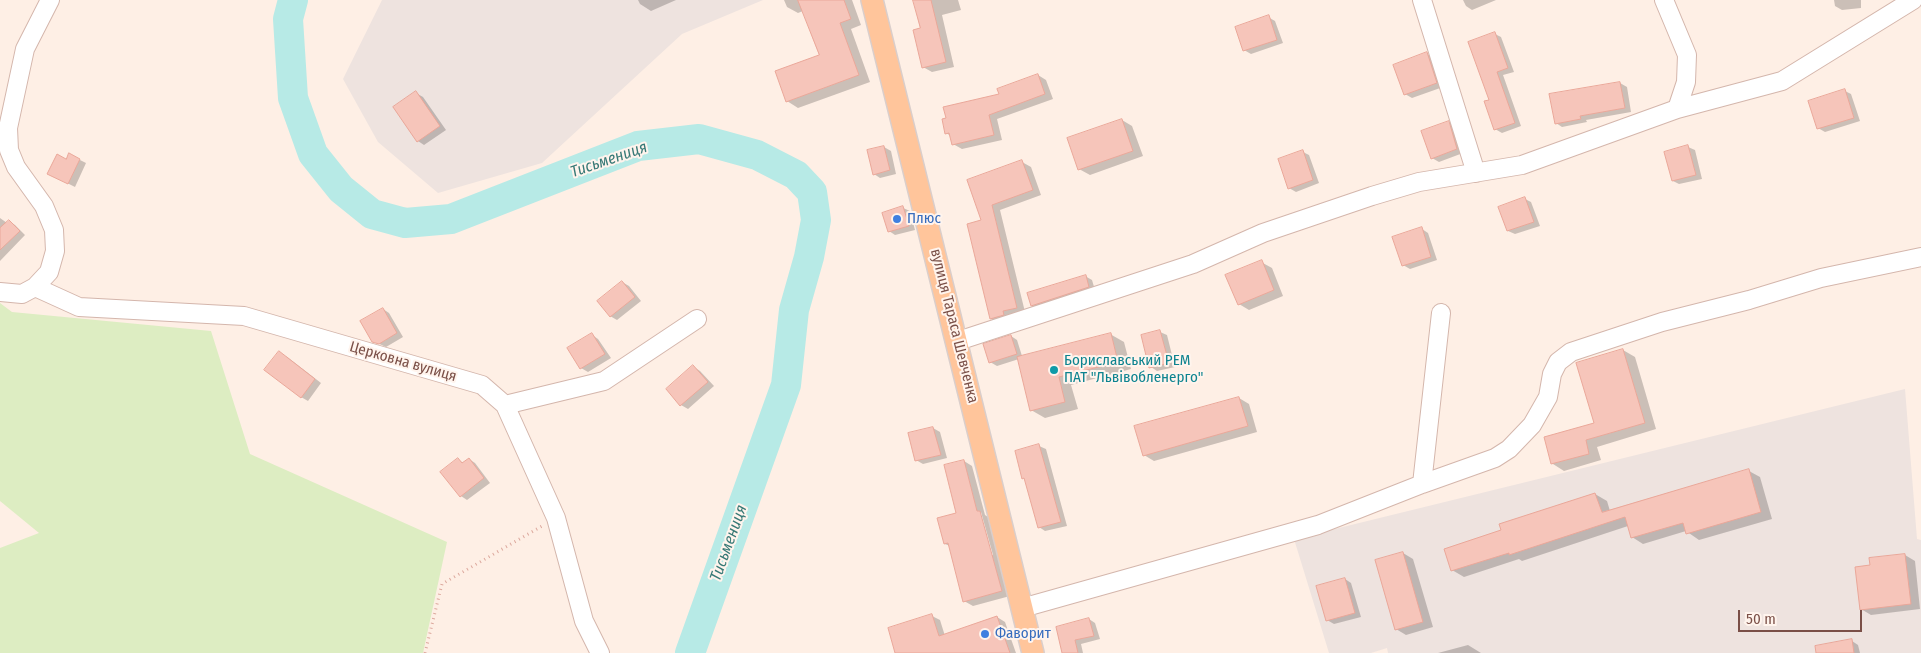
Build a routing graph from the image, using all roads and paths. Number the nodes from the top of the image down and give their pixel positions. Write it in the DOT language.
graph roads {
  1 [pos="50,0"];
  2 [pos="872,0"];
  3 [pos="1422,0"];
  4 [pos="1664,0"];
  5 [pos="1913,0"];
  6 [pos="1677,109"];
  7 [pos="1476,173"];
  8 [pos="1921,257"];
  9 [pos="35,288"];
  10 [pos="0,292"];
  11 [pos="1441,313"];
  12 [pos="696,319"];
  13 [pos="958,341"];
  14 [pos="505,405"];
  15 [pos="1422,484"];
  16 [pos="556,518"];
  17 [pos="1022,608"];
  18 [pos="425,653"];
  19 [pos="600,653"];
  20 [pos="1033,653"];
  1 -- 9 [label="street"];
  2 -- 13 [label="main road, вулиця Тараса Шевченка"];
  3 -- 7 [label="street"];
  4 -- 6 [label="street"];
  5 -- 6 [label="street"];
  6 -- 7 [label="street"];
  7 -- 13 [label="street"];
  8 -- 15 [label="street"];
  9 -- 10 [label="street"];
  9 -- 14 [label="street, Церковна вулиця"];
  11 -- 15 [label="street"];
  12 -- 14 [label="street"];
  13 -- 17 [label="main road, вулиця Тараса Шевченка"];
  14 -- 16 [label="street, Церковна вулиця"];
  15 -- 17 [label="street"];
  16 -- 18 [label="path"];
  16 -- 19 [label="street, Церковна вулиця"];
  17 -- 20 [label="main road, вулиця Тараса Шевченка"];
}
